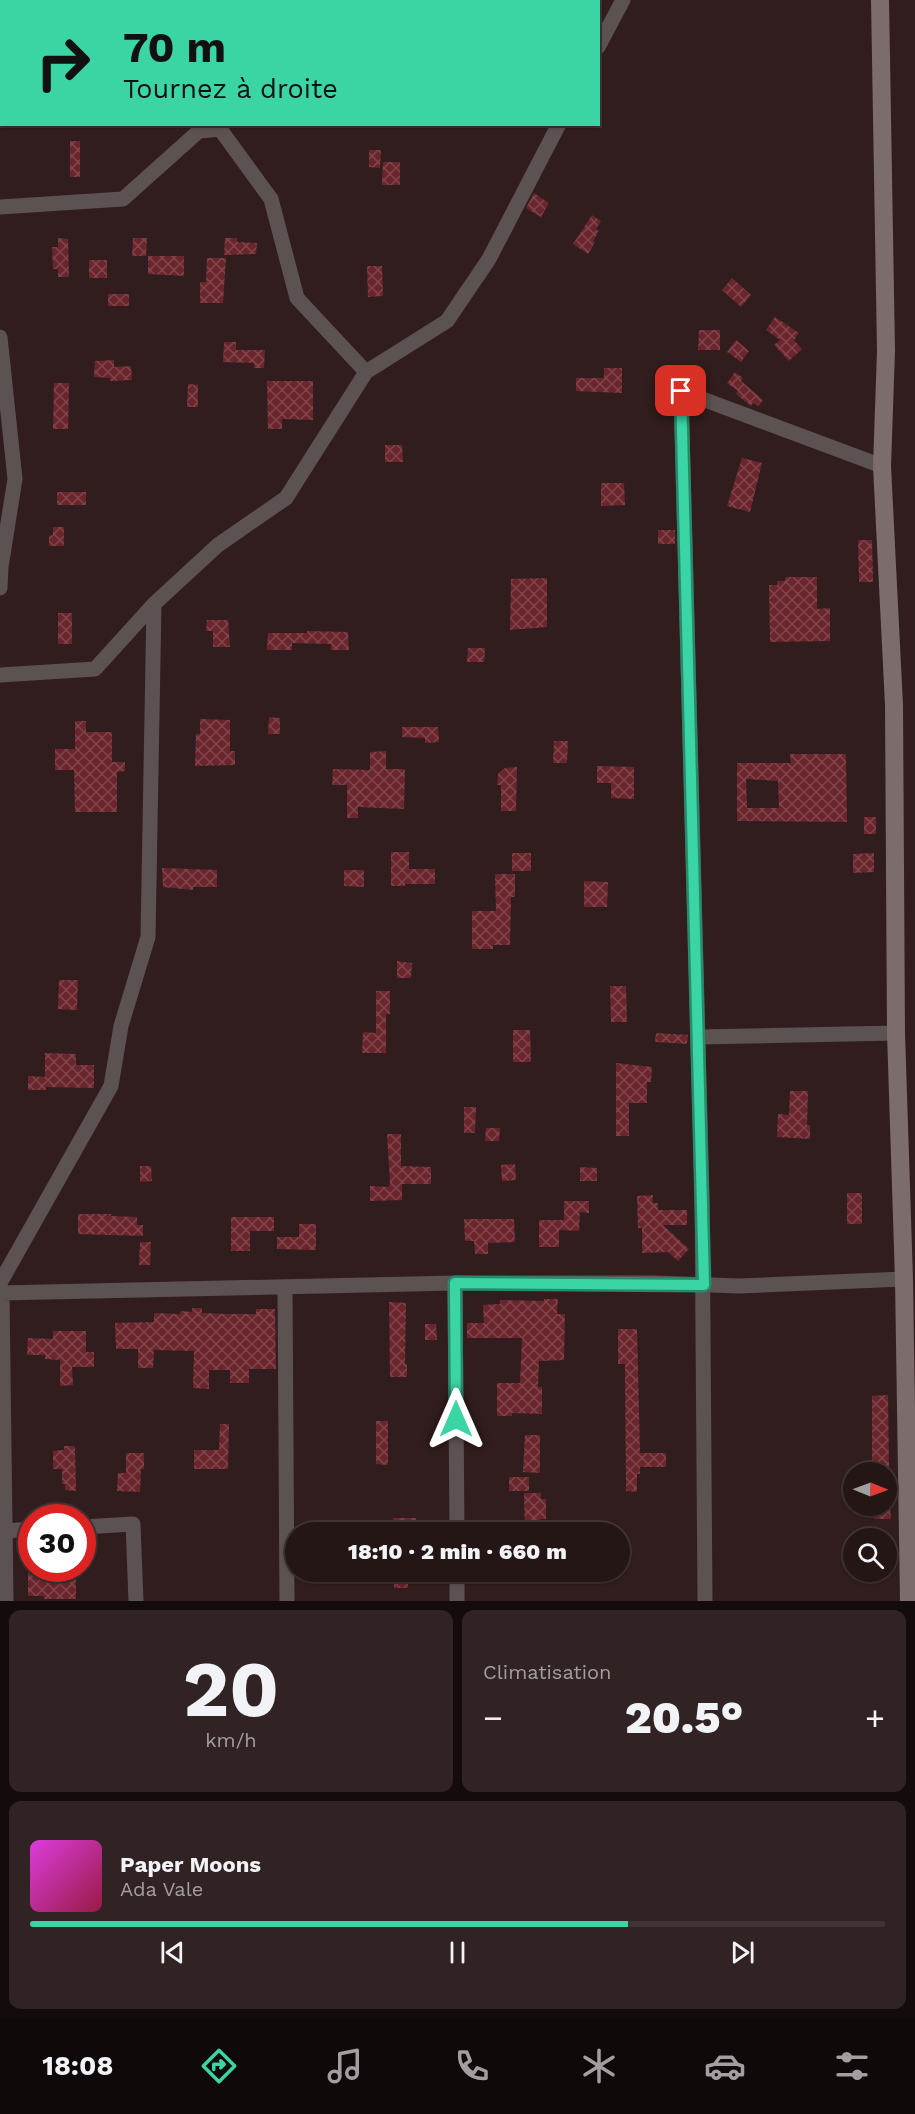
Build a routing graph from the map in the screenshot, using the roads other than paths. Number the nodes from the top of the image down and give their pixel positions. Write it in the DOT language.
graph roads {
  1 [pos="623,0"];
  2 [pos="880,0"];
  3 [pos="600,43"];
  4 [pos="558,126"];
  5 [pos="0,207"];
  6 [pos="0,337"];
  7 [pos="366,372"];
  8 [pos="882,466"];
  9 [pos="0,588"];
  10 [pos="154,604"];
  11 [pos="0,675"];
  12 [pos="896,1033"];
  13 [pos="698,1037"];
  14 [pos="904,1279"];
  15 [pos="455,1283"];
  16 [pos="704,1285"];
  17 [pos="285,1288"];
  18 [pos="1,1290"];
  19 [pos="457,1522"];
  20 [pos="96,1526"];
  21 [pos="5,1531"];
  22 [pos="18,1531"];
  23 [pos="457,1582"];
  24 [pos="6,1601"];
  25 [pos="136,1601"];
  26 [pos="287,1601"];
  27 [pos="457,1601"];
  28 [pos="705,1601"];
  29 [pos="909,1601"];
  1 -- 3 [label="street"];
  2 -- 8 [label="main road"];
  4 -- 7 [label="street"];
  5 -- 7 [label="street"];
  6 -- 9 [label="street"];
  7 -- 10 [label="street"];
  8 -- 12 [label="main road"];
  8 -- 13 [label="street"];
  10 -- 11 [label="street"];
  10 -- 18 [label="street"];
  12 -- 13 [label="street"];
  12 -- 14 [label="main road"];
  13 -- 16 [label="street"];
  14 -- 16 [label="street"];
  14 -- 29 [label="main road"];
  15 -- 16 [label="street"];
  15 -- 17 [label="street"];
  15 -- 19 [label="street"];
  16 -- 28 [label="street"];
  17 -- 18 [label="street"];
  17 -- 26 [label="street"];
  18 -- 21 [label="street"];
  20 -- 25 [label="street"];
  21 -- 22 [label="street"];
  21 -- 24 [label="street"];
  23 -- 27 [label="street"];
}
